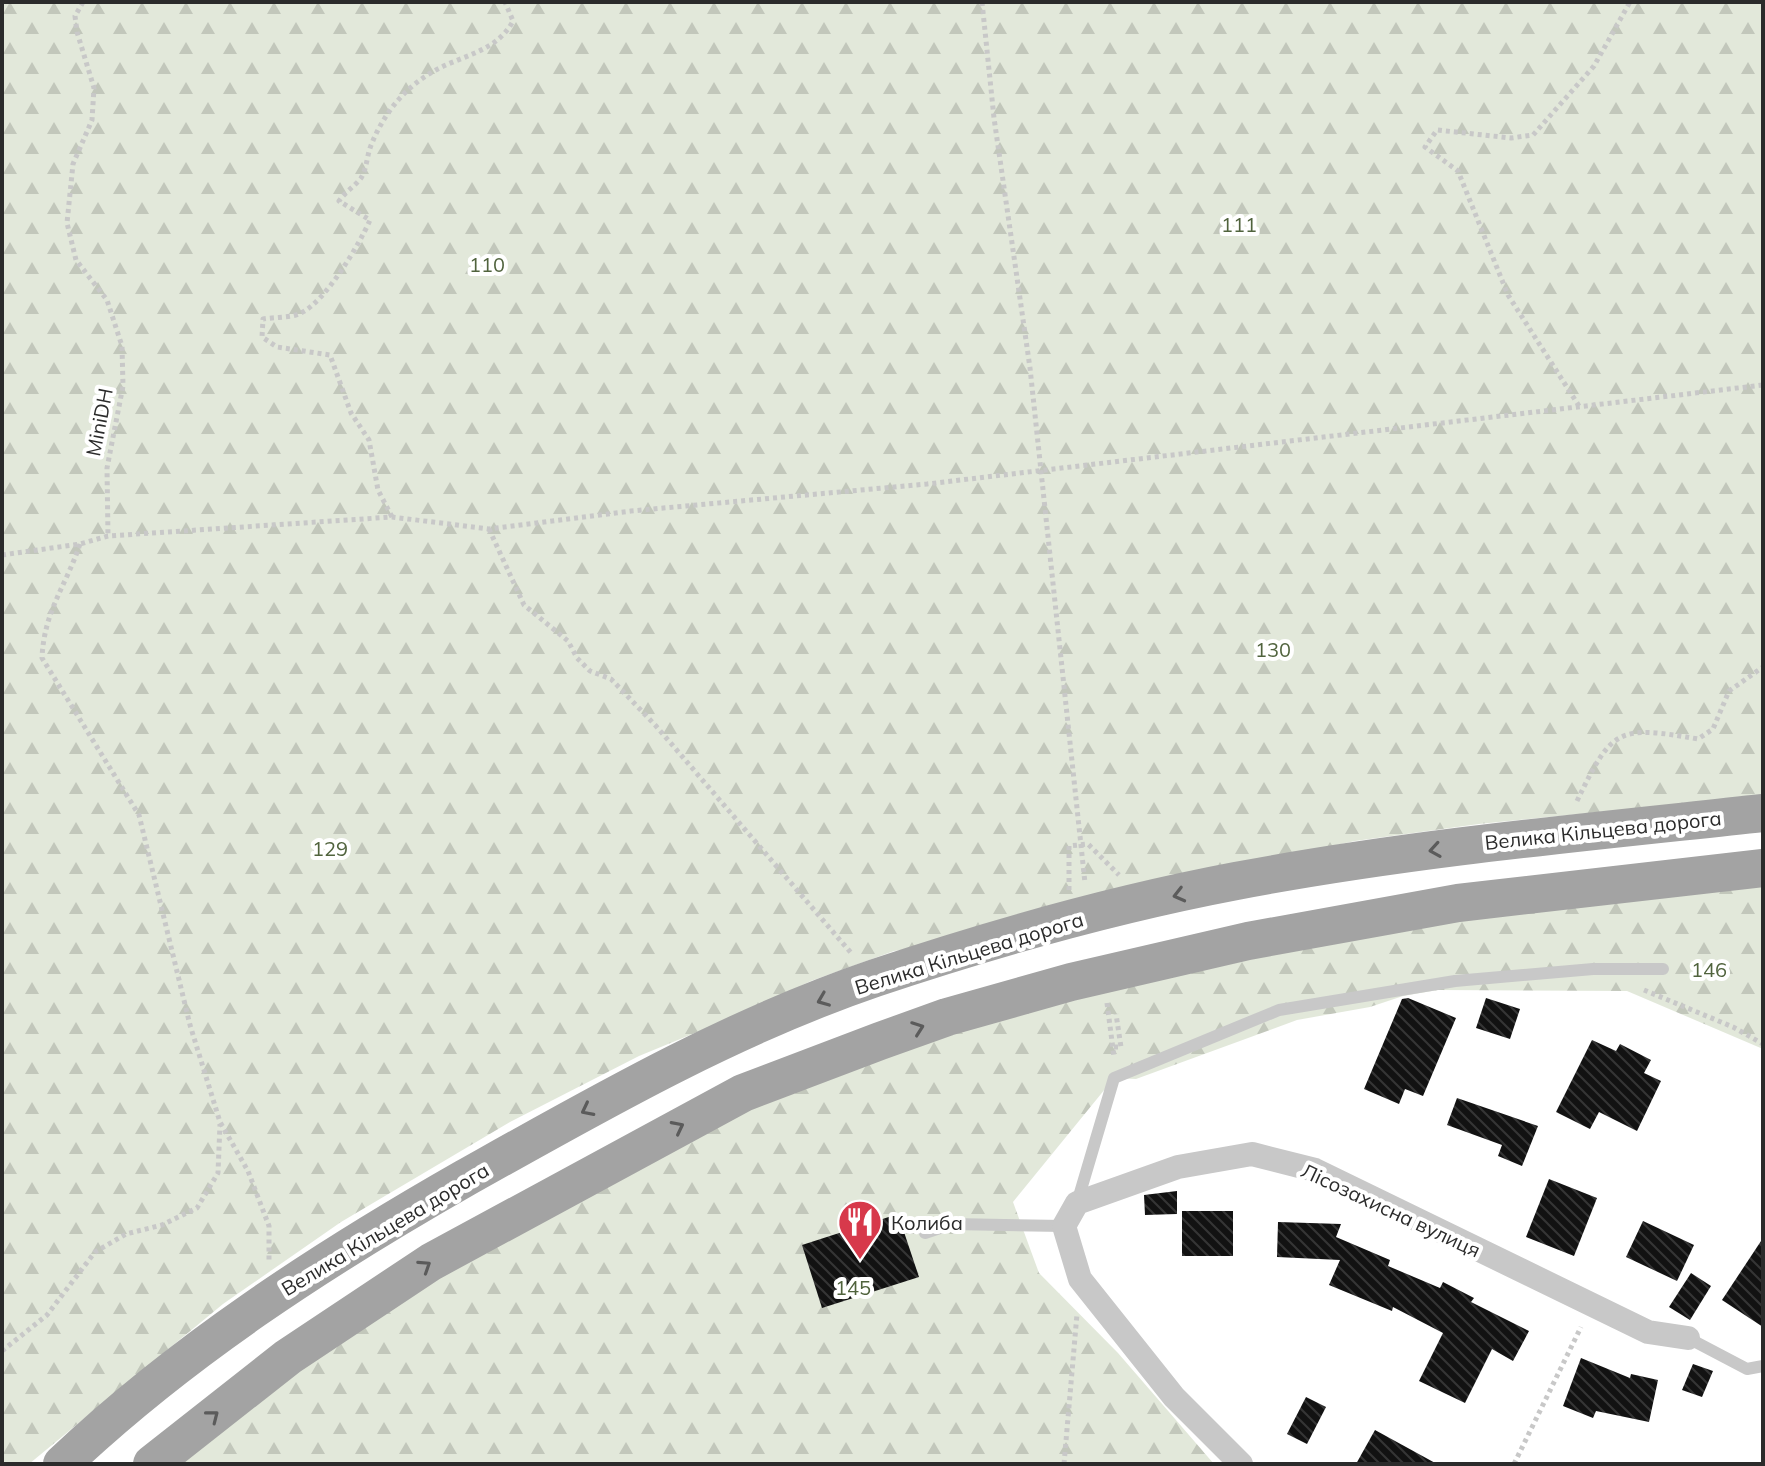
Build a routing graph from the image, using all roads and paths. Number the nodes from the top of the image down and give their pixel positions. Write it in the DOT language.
graph roads {
  1 [pos="83,2"];
  2 [pos="505,2"];
  3 [pos="982,2"];
  4 [pos="1630,2"];
  5 [pos="1763,385"];
  6 [pos="1579,406"];
  7 [pos="1040,471"];
  8 [pos="392,517"];
  9 [pos="489,529"];
  10 [pos="108,536"];
  11 [pos="80,544"];
  12 [pos="2,555"];
  13 [pos="1763,667"];
  14 [pos="1576,803"];
  15 [pos="1763,813"];
  16 [pos="1080,845"];
  17 [pos="1763,868"];
  18 [pos="1124,880"];
  19 [pos="1086,893"];
  20 [pos="1068,897"];
  21 [pos="1593,969"];
  22 [pos="1663,969"];
  23 [pos="874,979"];
  24 [pos="1116,1014"];
  25 [pos="1111,1028"];
  26 [pos="1113,1039"];
  27 [pos="1763,1044"];
  28 [pos="1114,1047"];
  29 [pos="220,1122"];
  30 [pos="1077,1203"];
  31 [pos="1064,1226"];
  32 [pos="925,1233"];
  33 [pos="1080,1279"];
  34 [pos="1592,1304"];
  35 [pos="255,1309"];
  36 [pos="1688,1338"];
  37 [pos="2,1351"];
  38 [pos="1763,1366"];
  39 [pos="62,1464"];
  40 [pos="152,1464"];
  41 [pos="1064,1464"];
  42 [pos="1241,1464"];
  43 [pos="1514,1464"];
  1 -- 10 [label="path, MiniDH"];
  2 -- 8 [label="path"];
  3 -- 7 [label="path"];
  4 -- 6 [label="path"];
  5 -- 6 [label="path"];
  6 -- 7 [label="path"];
  7 -- 9 [label="path"];
  7 -- 16 [label="path"];
  8 -- 9 [label="path"];
  8 -- 10 [label="path"];
  9 -- 23 [label="path"];
  10 -- 11 [label="path"];
  11 -- 12 [label="path"];
  11 -- 29 [label="path"];
  13 -- 14 [label="path"];
  15 -- 23 [label="main road, Велика Кільцева дорога, one-way"];
  16 -- 18 [label="path"];
  16 -- 19 [label="path"];
  16 -- 20 [label="path"];
  40 -- 17 [label="main road, one-way"];
  21 -- 22 [label="lane"];
  21 -- 27 [label="path"];
  21 -- 30 [label="lane"];
  23 -- 35 [label="main road, Велика Кільцева дорога, one-way"];
  24 -- 28 [label="path"];
  25 -- 26 [label="path"];
  29 -- 35 [label="path"];
  29 -- 37 [label="path"];
  30 -- 31 [label="street"];
  30 -- 34 [label="street, Лісозахисна вулиця"];
  31 -- 32 [label="lane"];
  31 -- 33 [label="street"];
  33 -- 41 [label="path"];
  33 -- 42 [label="street"];
  34 -- 36 [label="street, Лісозахисна вулиця"];
  34 -- 43 [label="path"];
  35 -- 39 [label="main road, Велика Кільцева дорога"];
  36 -- 38 [label="lane"];
}
